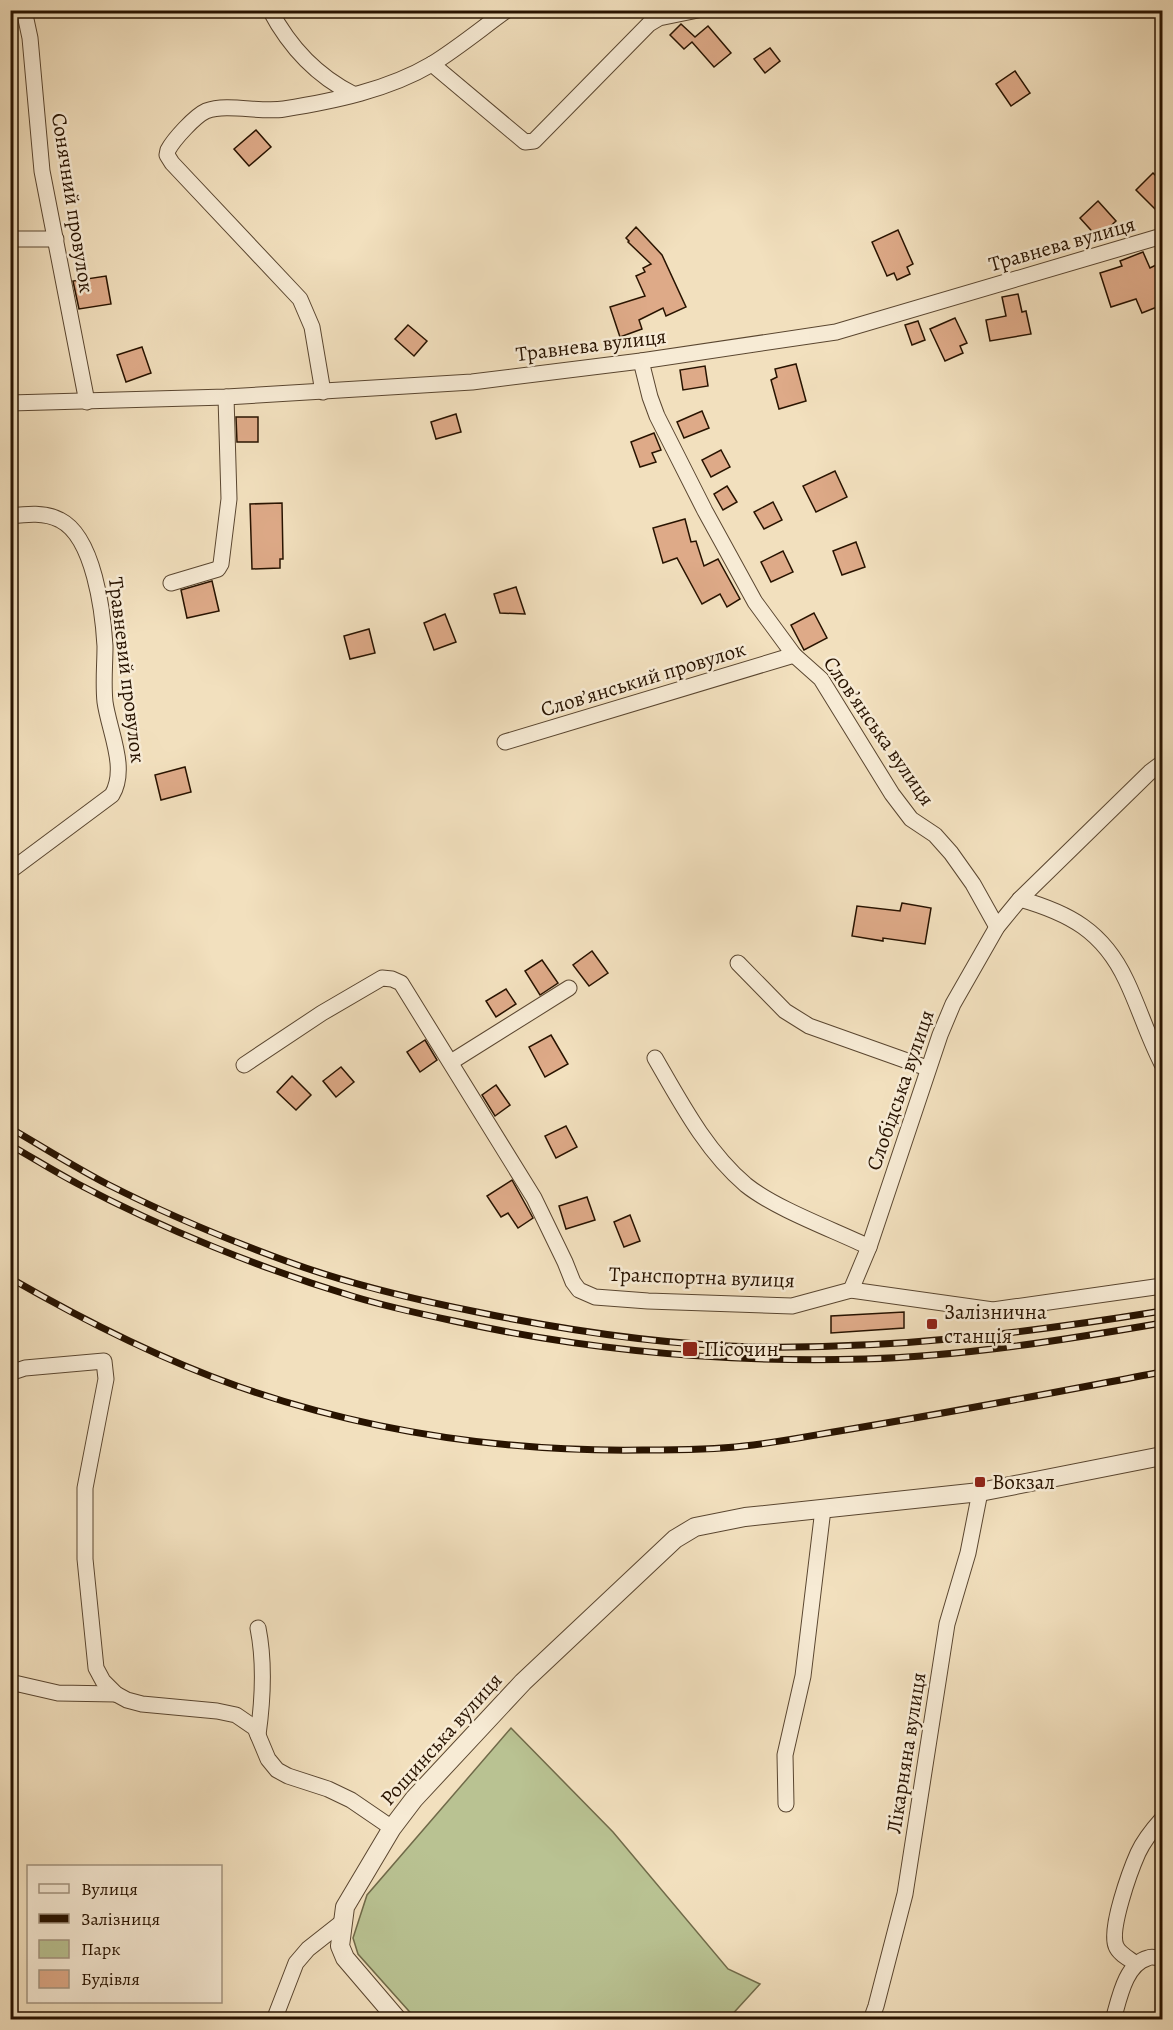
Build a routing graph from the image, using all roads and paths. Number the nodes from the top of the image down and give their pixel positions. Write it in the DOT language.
graph roads {
  1 [pos="24,10"];
  2 [pos="270,10"];
  3 [pos="507,10"];
  4 [pos="698,10"];
  5 [pos="432,64"];
  6 [pos="353,94"];
  7 [pos="1162,236"];
  8 [pos="10,239"];
  9 [pos="56,239"];
  10 [pos="641,361"];
  11 [pos="323,392"];
  12 [pos="225,397"];
  13 [pos="87,402"];
  14 [pos="10,403"];
  15 [pos="10,516"];
  16 [pos="171,583"];
  17 [pos="794,655"];
  18 [pos="505,742"];
  19 [pos="1162,763"];
  20 [pos="10,871"];
  21 [pos="1020,899"];
  22 [pos="998,927"];
  23 [pos="738,963"];
  24 [pos="569,988"];
  25 [pos="655,1059"];
  26 [pos="451,1062"];
  27 [pos="1162,1064"];
  28 [pos="244,1065"];
  29 [pos="927,1068"];
  30 [pos="870,1247"];
  31 [pos="1162,1286"];
  32 [pos="851,1290"];
  33 [pos="10,1373"];
  34 [pos="1162,1456"];
  35 [pos="980,1492"];
  36 [pos="823,1509"];
  37 [pos="258,1628"];
  38 [pos="10,1682"];
  39 [pos="116,1694"];
  40 [pos="258,1735"];
  41 [pos="786,1804"];
  42 [pos="1162,1819"];
  43 [pos="392,1828"];
  44 [pos="341,1923"];
  45 [pos="1162,1959"];
  46 [pos="1136,1964"];
  47 [pos="274,2019"];
  48 [pos="398,2019"];
  49 [pos="871,2019"];
  50 [pos="1113,2019"];
  1 -- 9 [label="street, Сонячний провулок"];
  2 -- 6 [label="street"];
  3 -- 5 [label="street"];
  4 -- 5 [label="street"];
  5 -- 6 [label="street"];
  6 -- 11 [label="street"];
  7 -- 10 [label="street, Травнева вулиця"];
  8 -- 9 [label="street"];
  9 -- 13 [label="street, Сонячний провулок"];
  10 -- 11 [label="street, Травнева вулиця"];
  10 -- 17 [label="street, Слов’янська вулиця"];
  11 -- 12 [label="street, Травнева вулиця"];
  12 -- 13 [label="street, Травнева вулиця"];
  12 -- 16 [label="street"];
  13 -- 14 [label="street, Травнева вулиця"];
  15 -- 20 [label="street, Травневий провулок"];
  17 -- 18 [label="street, Слов’янський провулок"];
  17 -- 22 [label="street, Слов’янська вулиця"];
  19 -- 21 [label="street, Слобідська вулиця"];
  21 -- 22 [label="street, Слобідська вулиця"];
  21 -- 27 [label="street"];
  22 -- 29 [label="street, Слобідська вулиця"];
  23 -- 29 [label="street"];
  24 -- 26 [label="street"];
  25 -- 30 [label="street"];
  26 -- 28 [label="street"];
  26 -- 32 [label="street, Транспортна вулиця"];
  29 -- 30 [label="street, Слобідська вулиця"];
  30 -- 32 [label="street, Слобідська вулиця"];
  31 -- 32 [label="street, Транспортна вулиця"];
  33 -- 39 [label="street"];
  34 -- 35 [label="street"];
  35 -- 36 [label="street"];
  35 -- 49 [label="street, Лікарняна вулиця"];
  36 -- 41 [label="street"];
  36 -- 43 [label="street, Рощинська вулиця"];
  37 -- 40 [label="street"];
  38 -- 39 [label="street"];
  39 -- 40 [label="street"];
  40 -- 43 [label="street"];
  42 -- 46 [label="street"];
  43 -- 44 [label="street, Рощинська вулиця"];
  44 -- 47 [label="street"];
  44 -- 48 [label="street"];
  45 -- 46 [label="street"];
  46 -- 50 [label="street"];
}
